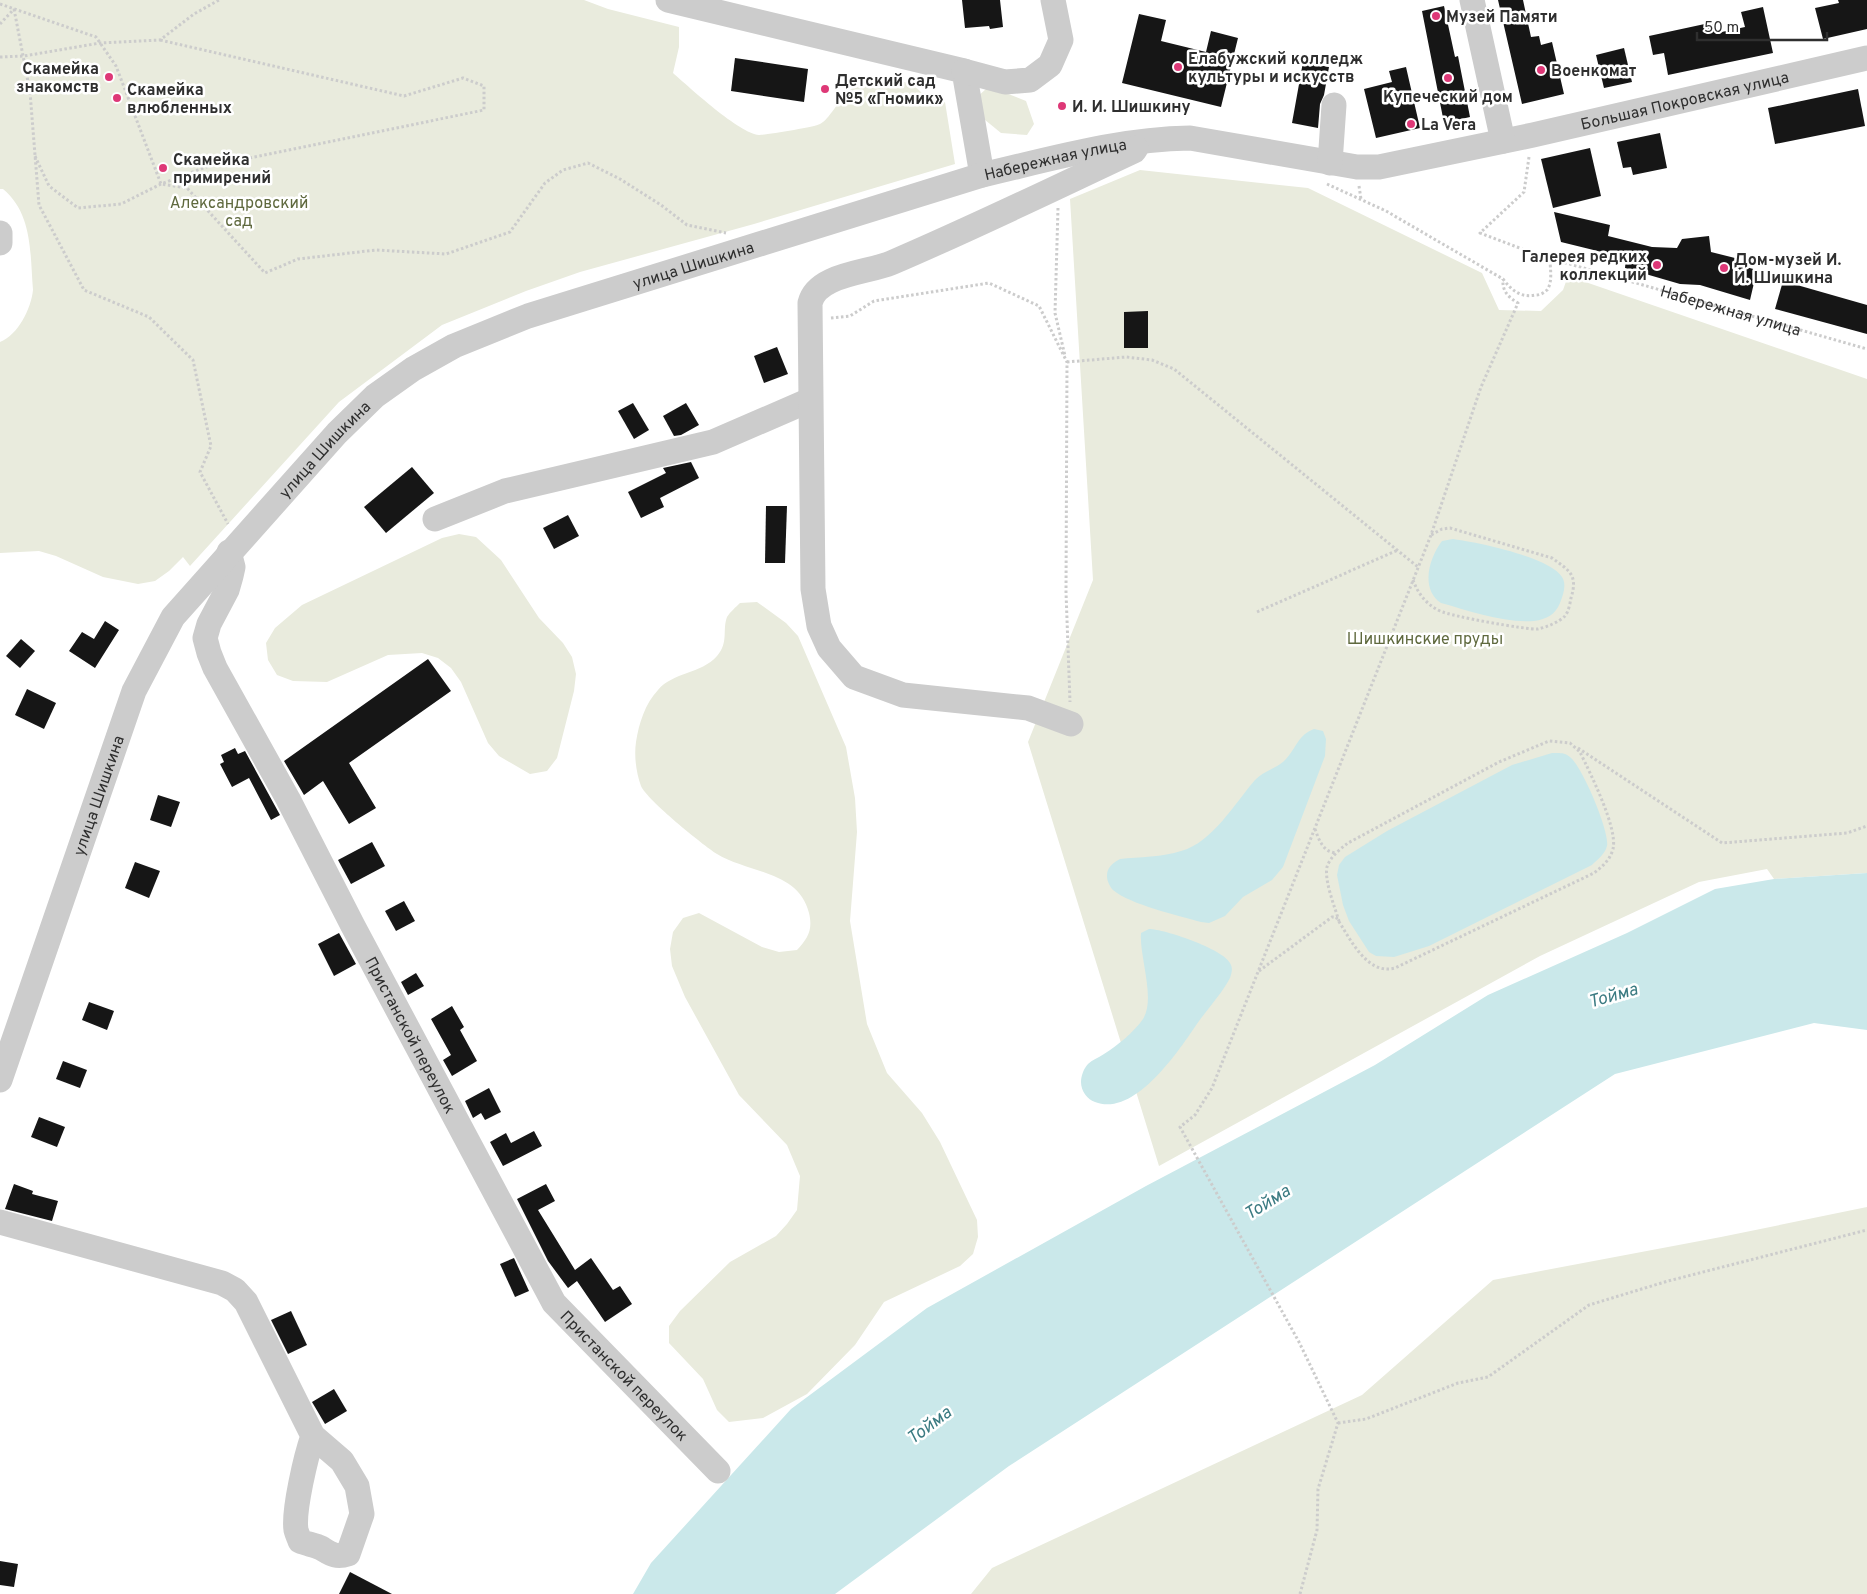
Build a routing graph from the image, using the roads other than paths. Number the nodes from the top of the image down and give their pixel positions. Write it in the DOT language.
graph roads {
  1 [pos="668,0"];
  2 [pos="1053,0"];
  3 [pos="1472,0"];
  4 [pos="1867,58"];
  5 [pos="964,71"];
  6 [pos="1334,105"];
  7 [pos="1142,140"];
  8 [pos="1503,141"];
  9 [pos="1326,172"];
  10 [pos="982,175"];
  11 [pos="0,233"];
  12 [pos="0,243"];
  13 [pos="810,400"];
  14 [pos="436,519"];
  15 [pos="230,540"];
  16 [pos="1071,724"];
  17 [pos="0,1080"];
  18 [pos="0,1222"];
  19 [pos="313,1436"];
  20 [pos="718,1471"];
  1 -- 5 [label="street"];
  2 -- 5 [label="street"];
  3 -- 8 [label="street"];
  4 -- 8 [label="street, Большая Покровская улица"];
  5 -- 10 [label="street, Набережная улица"];
  6 -- 9 [label="street"];
  7 -- 9 [label="street, Набережная улица"];
  7 -- 10 [label="street, Набережная улица"];
  7 -- 13 [label="street"];
  8 -- 9 [label="street, Набережная улица"];
  10 -- 15 [label="street, улица Шишкина"];
  11 -- 12 [label="street"];
  13 -- 14 [label="street"];
  13 -- 16 [label="street"];
  15 -- 17 [label="street, улица Шишкина"];
  15 -- 20 [label="street, Пристанской переулок"];
  18 -- 19 [label="street"];
}
